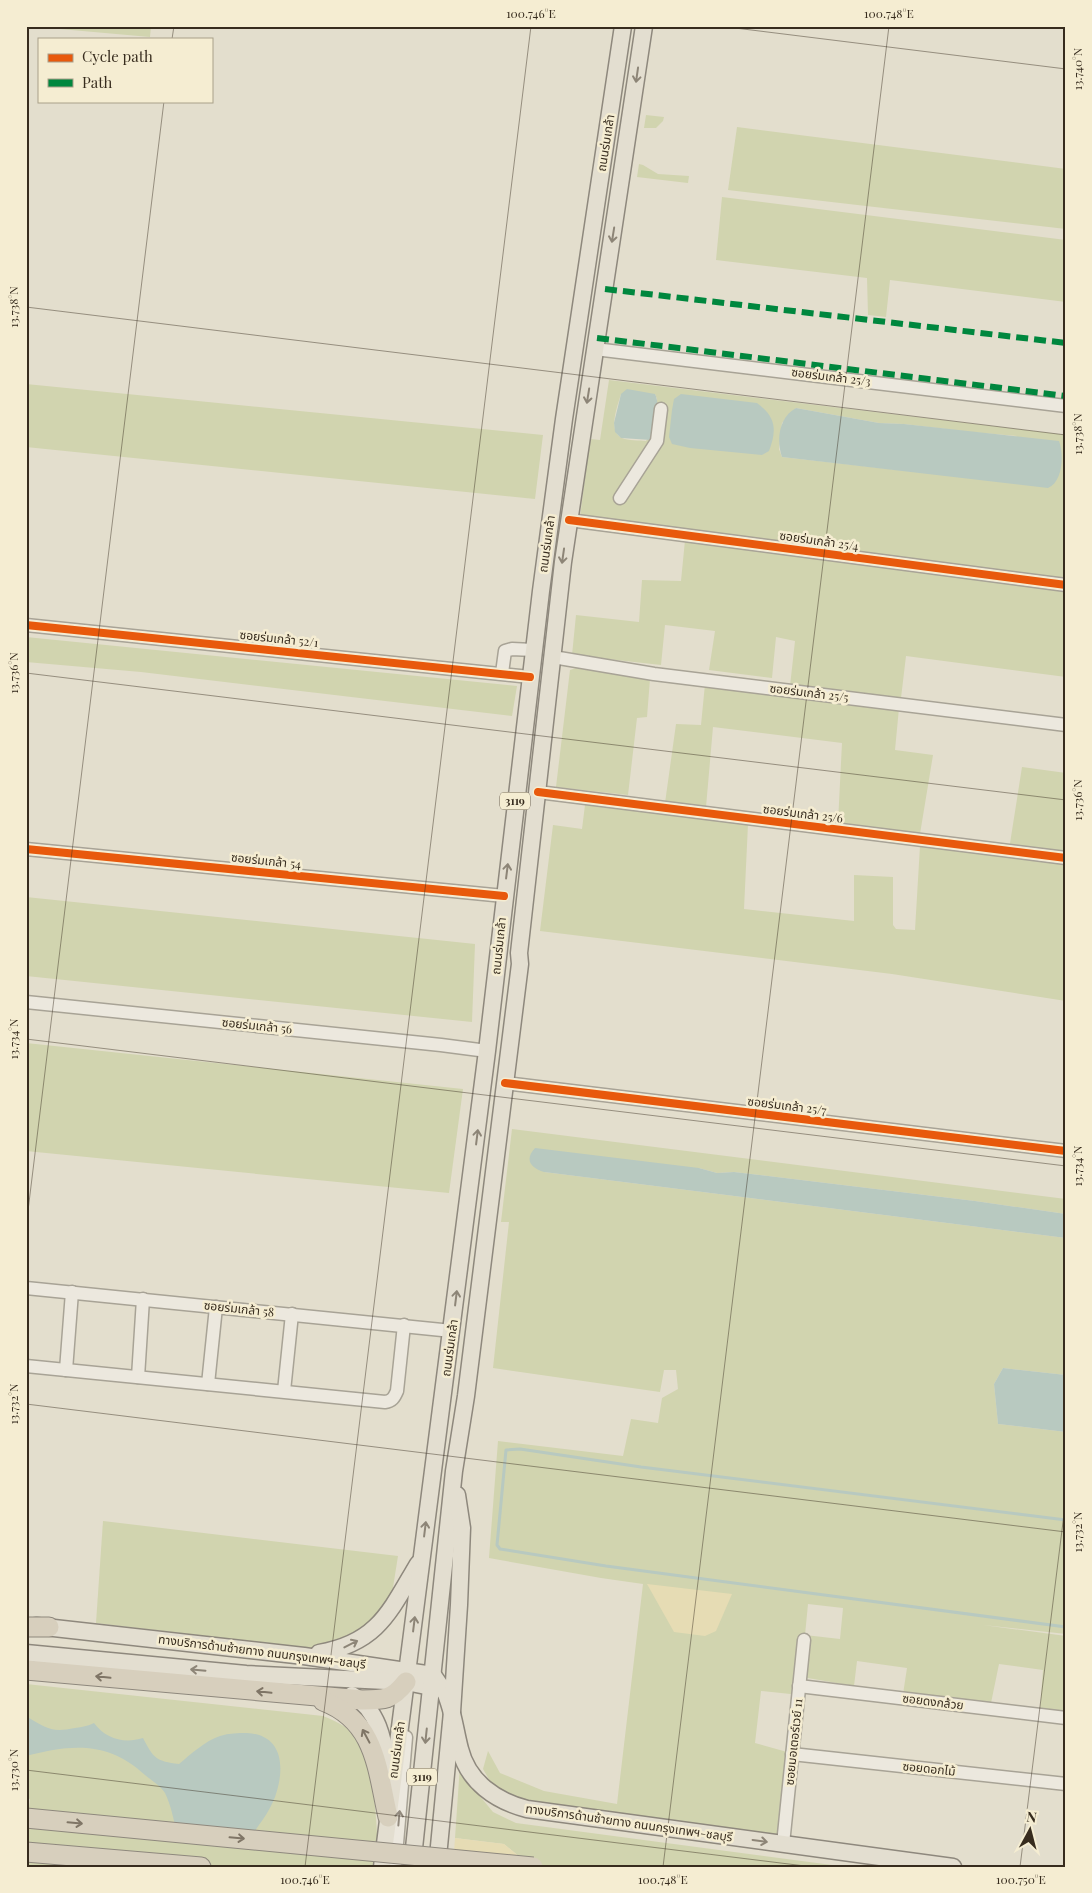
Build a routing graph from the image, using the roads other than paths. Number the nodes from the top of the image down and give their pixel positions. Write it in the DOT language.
graph roads {
  1 [pos="623,26"];
  2 [pos="644,26"];
  3 [pos="596,349"];
  4 [pos="1066,406"];
  5 [pos="661,409"];
  6 [pos="620,498"];
  7 [pos="568,520"];
  8 [pos="1066,585"];
  9 [pos="26,625"];
  10 [pos="533,650"];
  11 [pos="553,657"];
  12 [pos="502,673"];
  13 [pos="530,677"];
  14 [pos="1066,725"];
  15 [pos="538,792"];
  16 [pos="26,848"];
  17 [pos="1066,858"];
  18 [pos="504,896"];
  19 [pos="26,1002"];
  20 [pos="487,1051"];
  21 [pos="505,1084"];
  22 [pos="1066,1151"];
  23 [pos="26,1288"];
  24 [pos="72,1292"];
  25 [pos="143,1299"];
  26 [pos="216,1307"];
  27 [pos="292,1314"];
  28 [pos="404,1325"];
  29 [pos="452,1331"];
  30 [pos="26,1366"];
  31 [pos="66,1370"];
  32 [pos="138,1377"];
  33 [pos="208,1384"];
  34 [pos="284,1391"];
  35 [pos="454,1471"];
  36 [pos="422,1557"];
  37 [pos="459,1605"];
  38 [pos="26,1626"];
  39 [pos="49,1627"];
  40 [pos="804,1640"];
  41 [pos="26,1654"];
  42 [pos="304,1656"];
  43 [pos="26,1670"];
  44 [pos="407,1676"];
  45 [pos="299,1677"];
  46 [pos="432,1681"];
  47 [pos="800,1686"];
  48 [pos="313,1697"];
  49 [pos="362,1700"];
  50 [pos="452,1712"];
  51 [pos="1066,1718"];
  52 [pos="792,1754"];
  53 [pos="477,1782"];
  54 [pos="1066,1784"];
  55 [pos="392,1788"];
  56 [pos="388,1817"];
  57 [pos="26,1818"];
  58 [pos="783,1844"];
  59 [pos="35,1852"];
  60 [pos="201,1867"];
  61 [pos="382,1867"];
  62 [pos="395,1867"];
  63 [pos="412,1867"];
  64 [pos="437,1867"];
  65 [pos="533,1867"];
  66 [pos="953,1867"];
  1 -- 10 [label="main road, ถนนร่มเกล้า / 3119"];
  2 -- 3 [label="main road, ถนนร่มเกล้า / 3119, one-way"];
  3 -- 4 [label="street, ซอยร่มเกล้า 25/3"];
  3 -- 7 [label="main road, ถนนร่มเกล้า / 3119, one-way"];
  5 -- 6 [label="street"];
  7 -- 8 [label="street, ซอยร่มเกล้า 25/4"];
  7 -- 11 [label="main road, ถนนร่มเกล้า / 3119, one-way"];
  9 -- 12 [label="street, ซอยร่มเกล้า 52/1"];
  10 -- 12 [label="street"];
  10 -- 13 [label="main road, ถนนร่มเกล้า / 3119"];
  11 -- 14 [label="street, ซอยร่มเกล้า 25/5"];
  11 -- 15 [label="main road, ถนนร่มเกล้า / 3119"];
  12 -- 13 [label="street, ซอยร่มเกล้า 52/1"];
  18 -- 13 [label="main road, ถนนร่มเกล้า / 3119, one-way"];
  15 -- 17 [label="street, ซอยร่มเกล้า 25/6"];
  15 -- 21 [label="main road, ถนนร่มเกล้า / 3119"];
  16 -- 18 [label="street, ซอยร่มเกล้า 54"];
  18 -- 20 [label="main road, ถนนร่มเกล้า / 3119"];
  19 -- 20 [label="street, ซอยร่มเกล้า 56"];
  29 -- 20 [label="main road, ถนนร่มเกล้า / 3119, one-way"];
  21 -- 22 [label="street, ซอยร่มเกล้า 25/7"];
  21 -- 35 [label="main road, ถนนร่มเกล้า / 3119"];
  23 -- 24 [label="street, ซอยร่มเกล้า 58"];
  24 -- 25 [label="street, ซอยร่มเกล้า 58"];
  24 -- 31 [label="street"];
  25 -- 26 [label="street, ซอยร่มเกล้า 58"];
  25 -- 32 [label="street"];
  26 -- 27 [label="street, ซอยร่มเกล้า 58"];
  26 -- 33 [label="street"];
  27 -- 28 [label="street, ซอยร่มเกล้า 58"];
  27 -- 34 [label="street"];
  28 -- 29 [label="street, ซอยร่มเกล้า 58"];
  28 -- 34 [label="street"];
  36 -- 29 [label="main road, ถนนร่มเกล้า / 3119, one-way"];
  30 -- 31 [label="street"];
  31 -- 32 [label="street"];
  32 -- 33 [label="street"];
  33 -- 34 [label="street"];
  35 -- 37 [label="main road"];
  35 -- 46 [label="main road, ถนนร่มเกล้า / 3119"];
  42 -- 36 [label="main road, one-way"];
  44 -- 36 [label="main road, ถนนร่มเกล้า / 3119, one-way"];
  37 -- 50 [label="main road"];
  37 -- 53 [label="main road"];
  38 -- 39 [label="highway"];
  39 -- 42 [label="main road, ทางบริการด้านซ้ายทาง ถนนกรุงเทพฯ-ชลบุรี"];
  40 -- 47 [label="street, ซอยมอเตอร์เวย์ 11"];
  45 -- 41 [label="main road, ทางบริการด้านซ้ายทาง ถนนกรุงเทพฯ-ชลบุรี, one-way"];
  42 -- 44 [label="main road, ทางบริการด้านซ้ายทาง ถนนกรุงเทพฯ-ชลบุรี"];
  48 -- 43 [label="highway, one-way"];
  44 -- 45 [label="main road, ทางบริการด้านซ้ายทาง ถนนกรุงเทพฯ-ชลบุรี"];
  44 -- 46 [label="main road, ทางบริการด้านซ้ายทาง ถนนกรุงเทพฯ-ชลบุรี"];
  44 -- 49 [label="highway"];
  44 -- 55 [label="main road, ถนนร่มเกล้า / 3119"];
  62 -- 44 [label="street, one-way"];
  45 -- 49 [label="main road"];
  46 -- 50 [label="main road, ทางบริการด้านซ้ายทาง ถนนกรุงเทพฯ-ชลบุรี"];
  46 -- 63 [label="main road, ถนนร่มเกล้า / 3119, one-way"];
  47 -- 51 [label="street, ซอยดงกล้วย"];
  47 -- 52 [label="street, ซอยมอเตอร์เวย์ 11"];
  48 -- 49 [label="highway"];
  56 -- 48 [label="highway, one-way"];
  49 -- 55 [label="main road"];
  50 -- 53 [label="main road, ทางบริการด้านซ้ายทาง ถนนกรุงเทพฯ-ชลบุรี"];
  50 -- 64 [label="main road"];
  52 -- 54 [label="street, ซอยดอกไม้"];
  52 -- 58 [label="street, ซอยมอเตอร์เวย์ 11"];
  53 -- 58 [label="main road, ทางบริการด้านซ้ายทาง ถนนกรุงเทพฯ-ชลบุรี, one-way"];
  55 -- 56 [label="main road, ถนนร่มเกล้า / 3119"];
  56 -- 61 [label="main road, ถนนร่มเกล้า / 3119"];
  57 -- 65 [label="highway, one-way, bridge"];
  58 -- 66 [label="main road, ทางบริการด้านซ้ายทาง ถนนกรุงเทพฯ-ชลบุรี"];
  59 -- 60 [label="highway"];
}
